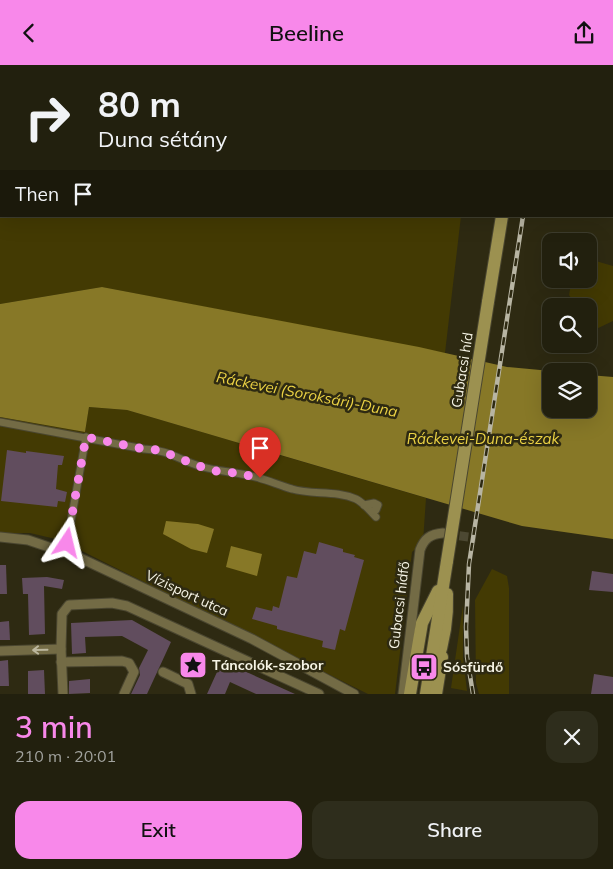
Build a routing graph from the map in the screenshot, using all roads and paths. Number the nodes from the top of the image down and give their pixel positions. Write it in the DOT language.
graph roads {
  1 [pos="502,217"];
  2 [pos="0,422"];
  3 [pos="86,437"];
  4 [pos="373,514"];
  5 [pos="443,533"];
  6 [pos="0,537"];
  7 [pos="64,551"];
  8 [pos="447,565"];
  9 [pos="444,641"];
  10 [pos="61,649"];
  11 [pos="0,651"];
  12 [pos="62,662"];
  13 [pos="163,672"];
  14 [pos="300,690"];
  15 [pos="63,694"];
  16 [pos="124,694"];
  17 [pos="191,694"];
  18 [pos="319,694"];
  19 [pos="354,694"];
  20 [pos="403,694"];
  21 [pos="410,694"];
  22 [pos="426,694"];
  23 [pos="436,694"];
  1 -- 8 [label="main road, Gubacsi híd, bridge"];
  2 -- 3 [label="street"];
  3 -- 4 [label="street"];
  3 -- 7 [label="street"];
  5 -- 20 [label="street, Gubacsi hídfő"];
  6 -- 7 [label="street, Vízisport utca"];
  7 -- 19 [label="street, Vízisport utca"];
  8 -- 9 [label="main road"];
  8 -- 21 [label="main road"];
  8 -- 22 [label="main road"];
  9 -- 22 [label="main road"];
  9 -- 23 [label="main road"];
  10 -- 11 [label="street, one-way"];
  10 -- 12 [label="street"];
  10 -- 14 [label="street"];
  12 -- 15 [label="street"];
  12 -- 16 [label="street"];
  13 -- 17 [label="street"];
  14 -- 18 [label="street"];
}
